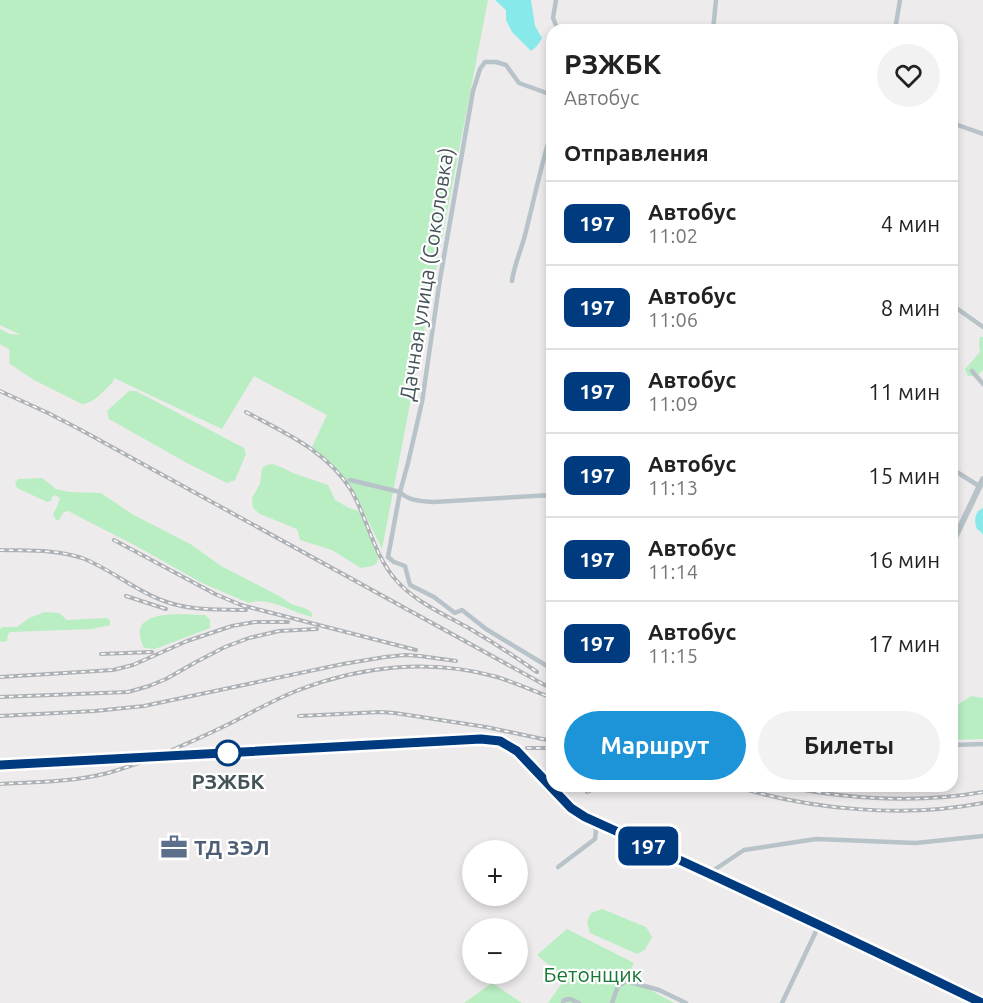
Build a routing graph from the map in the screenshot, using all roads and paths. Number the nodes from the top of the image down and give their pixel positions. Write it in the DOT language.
graph roads {
  1 [pos="556,0"];
  2 [pos="716,0"];
  3 [pos="900,0"];
  4 [pos="556,24"];
  5 [pos="713,24"];
  6 [pos="896,24"];
  7 [pos="546,93"];
  8 [pos="958,125"];
  9 [pos="983,134"];
  10 [pos="546,150"];
  11 [pos="512,281"];
  12 [pos="958,309"];
  13 [pos="983,327"];
  14 [pos="972,371"];
  15 [pos="983,384"];
  16 [pos="958,473"];
  17 [pos="983,479"];
  18 [pos="350,480"];
  19 [pos="979,486"];
  20 [pos="400,492"];
  21 [pos="546,495"];
  22 [pos="958,531"];
  23 [pos="546,669"];
  24 [pos="983,744"];
  25 [pos="958,745"];
  26 [pos="0,765"];
  27 [pos="546,782"];
  28 [pos="556,792"];
  29 [pos="592,821"];
  30 [pos="983,836"];
  31 [pos="558,867"];
  32 [pos="708,874"];
  33 [pos="819,925"];
  34 [pos="563,1003"];
  35 [pos="579,1003"];
  36 [pos="612,1003"];
  37 [pos="686,1003"];
  38 [pos="782,1003"];
  39 [pos="982,1003"];
  1 -- 4 [label="street"];
  2 -- 5 [label="street"];
  3 -- 6 [label="street"];
  7 -- 20 [label="street, Дачная улица (Соколовка)"];
  8 -- 9 [label="street"];
  10 -- 11 [label="street"];
  12 -- 13 [label="street"];
  14 -- 15 [label="street"];
  16 -- 19 [label="street"];
  17 -- 19 [label="street"];
  18 -- 20 [label="street"];
  19 -- 22 [label="street"];
  20 -- 21 [label="street"];
  20 -- 23 [label="street, Дачная улица (Соколовка)"];
  24 -- 25 [label="street"];
  26 -- 27 [label="street"];
  28 -- 29 [label="street"];
  29 -- 31 [label="street"];
  29 -- 32 [label="street"];
  30 -- 32 [label="street"];
  32 -- 33 [label="street"];
  33 -- 38 [label="street"];
  33 -- 39 [label="street"];
  34 -- 35 [label="street"];
  36 -- 37 [label="street"];
}
